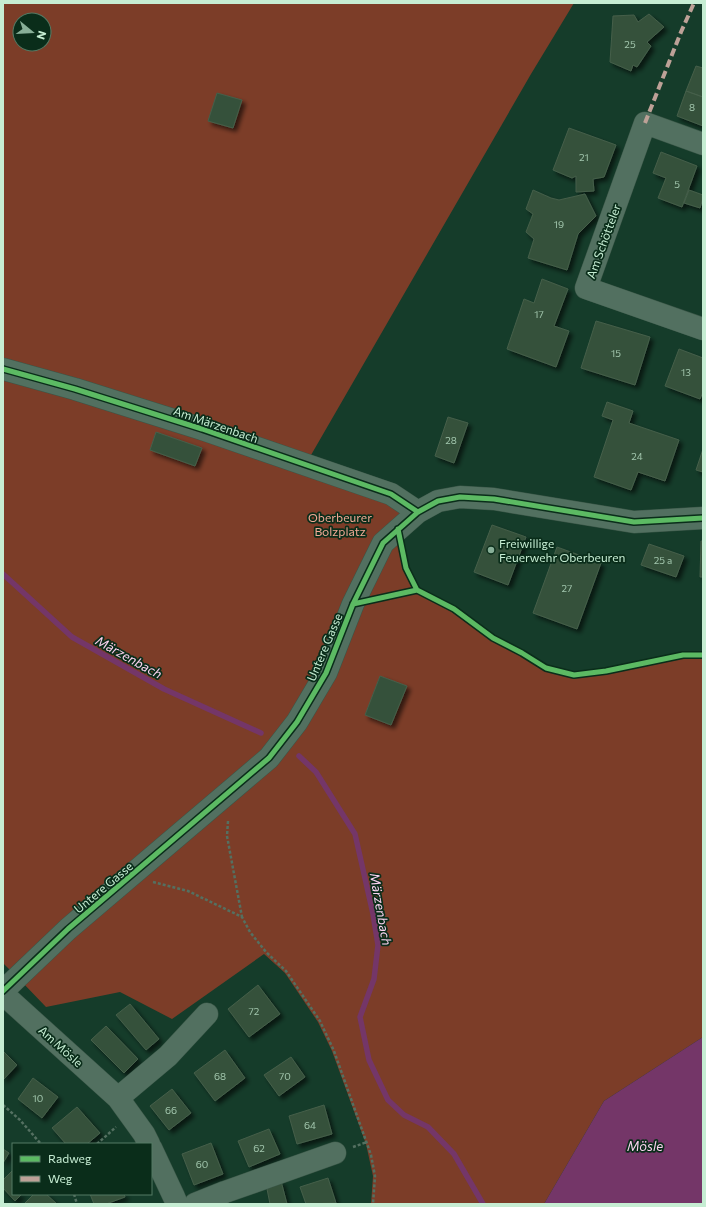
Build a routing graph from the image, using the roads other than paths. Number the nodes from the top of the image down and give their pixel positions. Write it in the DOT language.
graph roads {
  1 [pos="703,144"];
  2 [pos="703,329"];
  3 [pos="3,369"];
  4 [pos="418,512"];
  5 [pos="703,518"];
  6 [pos="3,991"];
  7 [pos="3,994"];
  8 [pos="207,1014"];
  9 [pos="118,1098"];
  10 [pos="148,1143"];
  11 [pos="152,1150"];
  12 [pos="335,1153"];
  13 [pos="176,1204"];
  14 [pos="195,1204"];
  1 -- 2 [label="street, Am Schötteler"];
  3 -- 4 [label="street, Am Märzenbach"];
  4 -- 5 [label="street, Untere Gasse"];
  4 -- 6 [label="street, Untere Gasse"];
  7 -- 9 [label="street, Am Mösle"];
  8 -- 9 [label="street"];
  9 -- 10 [label="street, Am Mösle"];
  11 -- 13 [label="street"];
  12 -- 14 [label="street"];
}
